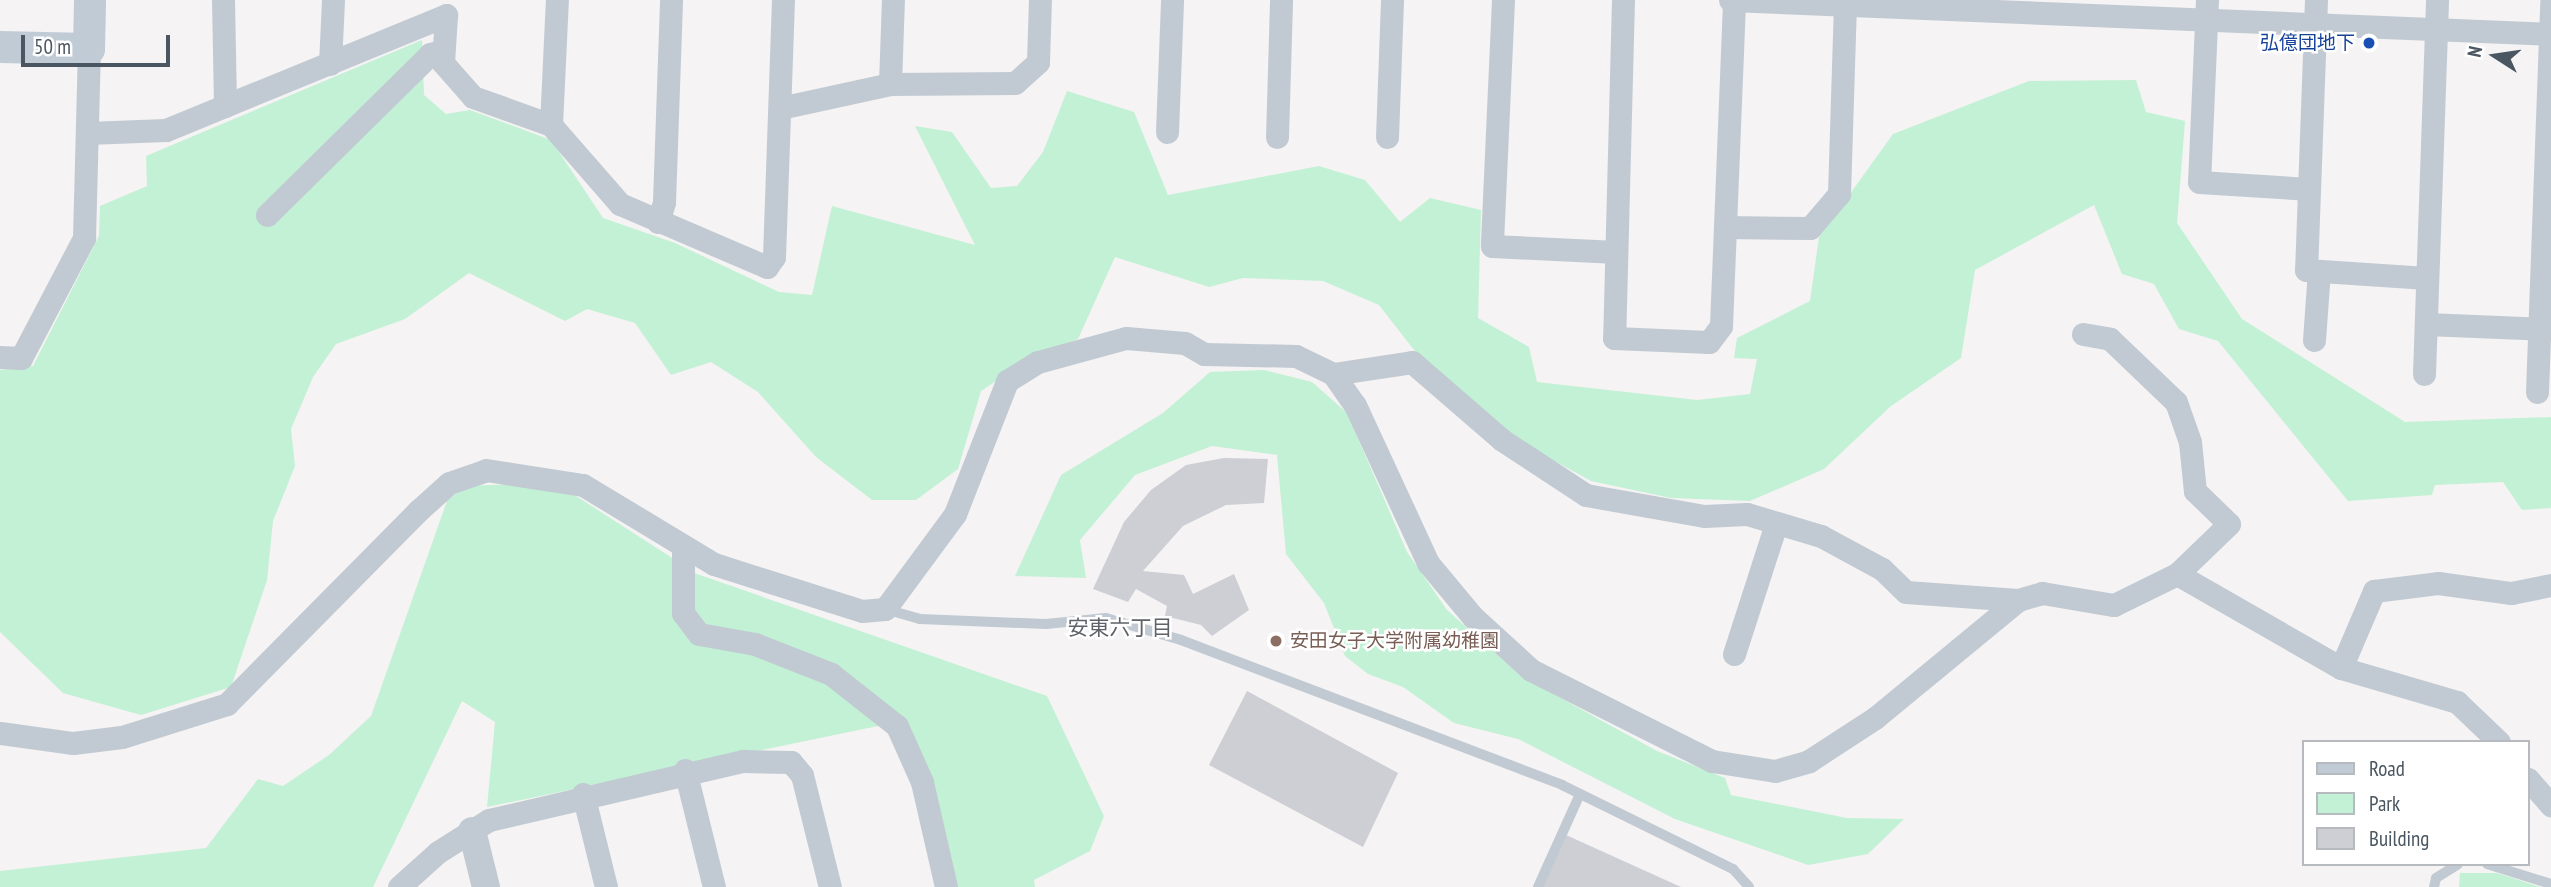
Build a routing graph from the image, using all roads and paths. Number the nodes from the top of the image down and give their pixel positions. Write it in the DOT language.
graph roads {
  1 [pos="90,0"];
  2 [pos="223,0"];
  3 [pos="333,0"];
  4 [pos="557,0"];
  5 [pos="671,0"];
  6 [pos="783,0"];
  7 [pos="893,0"];
  8 [pos="1040,0"];
  9 [pos="1172,0"];
  10 [pos="1280,0"];
  11 [pos="1392,0"];
  12 [pos="1503,0"];
  13 [pos="1623,0"];
  14 [pos="1732,0"];
  15 [pos="2316,0"];
  16 [pos="2437,0"];
  17 [pos="1845,2"];
  18 [pos="2551,2"];
  19 [pos="1967,5"];
  20 [pos="446,7"];
  21 [pos="2095,8"];
  22 [pos="2206,10"];
  23 [pos="2315,24"];
  24 [pos="2436,29"];
  25 [pos="2550,34"];
  26 [pos="0,47"];
  27 [pos="89,49"];
  28 [pos="443,51"];
  29 [pos="330,64"];
  30 [pos="890,84"];
  31 [pos="225,106"];
  32 [pos="779,108"];
  33 [pos="551,125"];
  34 [pos="1167,132"];
  35 [pos="87,133"];
  36 [pos="1277,137"];
  37 [pos="1387,137"];
  38 [pos="2309,189"];
  39 [pos="267,215"];
  40 [pos="658,222"];
  41 [pos="1725,227"];
  42 [pos="1616,252"];
  43 [pos="2319,271"];
  44 [pos="2427,278"];
  45 [pos="2426,324"];
  46 [pos="2545,328"];
  47 [pos="2083,334"];
  48 [pos="2314,340"];
  49 [pos="0,357"];
  50 [pos="1333,374"];
  51 [pos="2424,374"];
  52 [pos="2537,392"];
  53 [pos="1776,524"];
  54 [pos="683,548"];
  55 [pos="2177,573"];
  56 [pos="2551,585"];
  57 [pos="2018,600"];
  58 [pos="885,609"];
  59 [pos="1734,654"];
  60 [pos="2341,668"];
  61 [pos="0,733"];
  62 [pos="2497,740"];
  63 [pos="685,770"];
  64 [pos="2530,781"];
  65 [pos="583,794"];
  66 [pos="1580,794"];
  67 [pos="2551,805"];
  68 [pos="472,831"];
  69 [pos="2454,866"];
  70 [pos="2493,866"];
  71 [pos="2551,884"];
  72 [pos="399,887"];
  73 [pos="486,887"];
  74 [pos="606,887"];
  75 [pos="714,887"];
  76 [pos="830,887"];
  77 [pos="946,887"];
  78 [pos="1538,887"];
  79 [pos="1749,887"];
  80 [pos="2434,887"];
  1 -- 27 [label="main road"];
  2 -- 31 [label="street"];
  3 -- 29 [label="street"];
  4 -- 33 [label="street"];
  5 -- 40 [label="street"];
  6 -- 32 [label="street"];
  7 -- 30 [label="street"];
  8 -- 30 [label="street"];
  9 -- 34 [label="street"];
  10 -- 36 [label="street"];
  11 -- 37 [label="street"];
  12 -- 42 [label="street"];
  13 -- 42 [label="street"];
  14 -- 17 [label="street"];
  14 -- 41 [label="street"];
  15 -- 23 [label="street"];
  16 -- 24 [label="street"];
  17 -- 19 [label="street"];
  17 -- 41 [label="street"];
  18 -- 25 [label="street"];
  19 -- 21 [label="street"];
  20 -- 28 [label="street"];
  20 -- 29 [label="street"];
  21 -- 22 [label="street"];
  22 -- 23 [label="street"];
  22 -- 38 [label="street"];
  23 -- 24 [label="street"];
  23 -- 38 [label="street"];
  24 -- 25 [label="street"];
  24 -- 44 [label="street"];
  25 -- 46 [label="street"];
  26 -- 27 [label="main road"];
  27 -- 35 [label="street"];
  28 -- 33 [label="street"];
  28 -- 39 [label="street"];
  29 -- 31 [label="street"];
  30 -- 32 [label="street"];
  31 -- 35 [label="street"];
  32 -- 40 [label="street"];
  33 -- 40 [label="street"];
  35 -- 49 [label="street"];
  38 -- 43 [label="street"];
  41 -- 42 [label="street"];
  43 -- 44 [label="street"];
  43 -- 48 [label="street"];
  44 -- 45 [label="street"];
  45 -- 46 [label="street"];
  45 -- 51 [label="street"];
  46 -- 52 [label="street"];
  47 -- 55 [label="street"];
  50 -- 53 [label="street"];
  50 -- 57 [label="street"];
  50 -- 58 [label="street"];
  53 -- 57 [label="street"];
  53 -- 59 [label="street"];
  54 -- 58 [label="street"];
  54 -- 61 [label="street"];
  54 -- 77 [label="street"];
  55 -- 57 [label="street"];
  55 -- 60 [label="street"];
  56 -- 60 [label="street"];
  58 -- 66 [label="lane"];
  60 -- 62 [label="street"];
  63 -- 65 [label="street"];
  63 -- 75 [label="street"];
  63 -- 76 [label="street"];
  64 -- 67 [label="street"];
  65 -- 68 [label="street"];
  65 -- 74 [label="street"];
  66 -- 78 [label="lane"];
  66 -- 79 [label="lane"];
  68 -- 72 [label="street"];
  68 -- 73 [label="street"];
  69 -- 80 [label="lane"];
  70 -- 71 [label="lane"];
}
